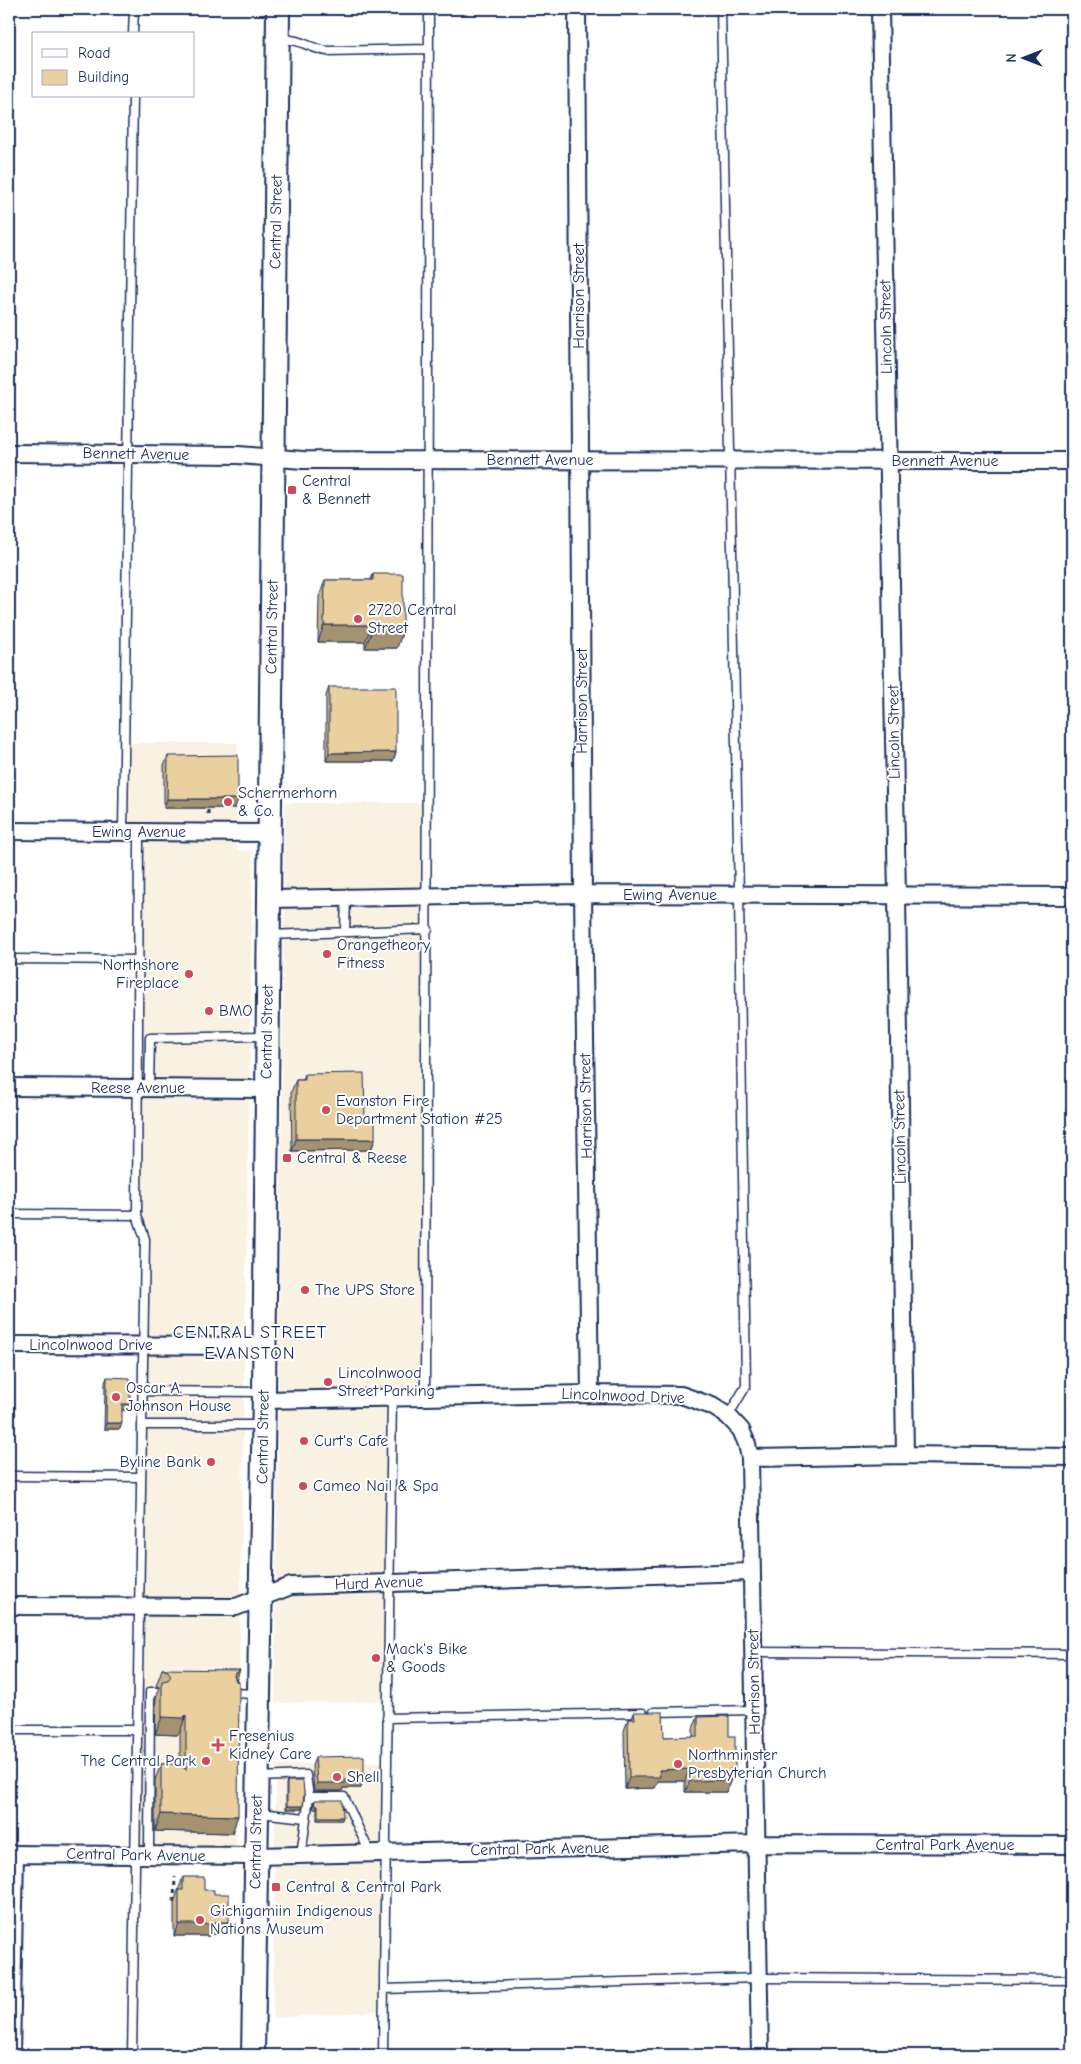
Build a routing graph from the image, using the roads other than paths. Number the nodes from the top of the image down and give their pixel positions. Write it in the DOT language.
graph roads {
  1 [pos="134,9"];
  2 [pos="278,9"];
  3 [pos="429,9"];
  4 [pos="577,9"];
  5 [pos="721,9"];
  6 [pos="880,9"];
  7 [pos="133,32"];
  8 [pos="278,39"];
  9 [pos="429,50"];
  10 [pos="133,98"];
  11 [pos="9,453"];
  12 [pos="128,454"];
  13 [pos="273,458"];
  14 [pos="428,460"];
  15 [pos="581,460"];
  16 [pos="730,461"];
  17 [pos="888,461"];
  18 [pos="1072,461"];
  19 [pos="9,831"];
  20 [pos="131,832"];
  21 [pos="270,833"];
  22 [pos="583,894"];
  23 [pos="739,895"];
  24 [pos="428,896"];
  25 [pos="897,896"];
  26 [pos="1072,896"];
  27 [pos="346,897"];
  28 [pos="269,899"];
  29 [pos="428,928"];
  30 [pos="345,931"];
  31 [pos="268,935"];
  32 [pos="9,959"];
  33 [pos="139,960"];
  34 [pos="267,1036"];
  35 [pos="9,1087"];
  36 [pos="143,1089"];
  37 [pos="267,1089"];
  38 [pos="9,1214"];
  39 [pos="137,1215"];
  40 [pos="9,1345"];
  41 [pos="143,1346"];
  42 [pos="264,1346"];
  43 [pos="143,1391"];
  44 [pos="590,1394"];
  45 [pos="264,1396"];
  46 [pos="425,1397"];
  47 [pos="392,1398"];
  48 [pos="728,1416"];
  49 [pos="142,1425"];
  50 [pos="263,1425"];
  51 [pos="905,1455"];
  52 [pos="1072,1457"];
  53 [pos="750,1458"];
  54 [pos="9,1476"];
  55 [pos="141,1477"];
  56 [pos="752,1572"];
  57 [pos="389,1582"];
  58 [pos="260,1598"];
  59 [pos="9,1606"];
  60 [pos="138,1606"];
  61 [pos="754,1652"];
  62 [pos="1072,1654"];
  63 [pos="159,1692"];
  64 [pos="233,1693"];
  65 [pos="259,1694"];
  66 [pos="755,1710"];
  67 [pos="387,1718"];
  68 [pos="9,1730"];
  69 [pos="137,1730"];
  70 [pos="257,1777"];
  71 [pos="309,1797"];
  72 [pos="256,1812"];
  73 [pos="305,1818"];
  74 [pos="758,1844"];
  75 [pos="1072,1845"];
  76 [pos="378,1853"];
  77 [pos="12,1854"];
  78 [pos="142,1855"];
  79 [pos="301,1855"];
  80 [pos="256,1856"];
  81 [pos="10,1975"];
  82 [pos="759,1978"];
  83 [pos="1072,1980"];
  84 [pos="384,1989"];
  85 [pos="11,2055"];
  86 [pos="132,2055"];
  87 [pos="253,2055"];
  88 [pos="382,2055"];
  89 [pos="760,2055"];
  1 -- 7 [label="lane"];
  2 -- 8 [label="main road, Central Street"];
  3 -- 9 [label="lane"];
  4 -- 15 [label="street, Harrison Street"];
  5 -- 16 [label="lane"];
  6 -- 17 [label="street, Lincoln Street"];
  8 -- 9 [label="lane"];
  8 -- 13 [label="main road, Central Street"];
  9 -- 14 [label="lane"];
  10 -- 12 [label="lane"];
  11 -- 12 [label="street, Bennett Avenue"];
  12 -- 13 [label="street, Bennett Avenue"];
  12 -- 20 [label="lane"];
  13 -- 14 [label="street, Bennett Avenue"];
  13 -- 21 [label="main road, Central Street"];
  14 -- 15 [label="street, Bennett Avenue"];
  14 -- 24 [label="lane"];
  15 -- 16 [label="street, Bennett Avenue"];
  15 -- 22 [label="street, Harrison Street"];
  16 -- 17 [label="street, Bennett Avenue"];
  16 -- 23 [label="lane"];
  17 -- 18 [label="street, Bennett Avenue"];
  17 -- 25 [label="street, Lincoln Street"];
  19 -- 20 [label="street, Ewing Avenue"];
  20 -- 21 [label="street, Ewing Avenue"];
  20 -- 33 [label="lane"];
  21 -- 28 [label="main road, Central Street"];
  22 -- 23 [label="street, Ewing Avenue"];
  22 -- 24 [label="street, Ewing Avenue"];
  22 -- 44 [label="street, Harrison Street"];
  23 -- 25 [label="street, Ewing Avenue"];
  23 -- 48 [label="lane"];
  24 -- 27 [label="street, Ewing Avenue"];
  24 -- 29 [label="lane"];
  25 -- 26 [label="street, Ewing Avenue"];
  25 -- 51 [label="street, Lincoln Street"];
  27 -- 28 [label="street, Ewing Avenue"];
  27 -- 30 [label="lane"];
  28 -- 31 [label="main road, Central Street"];
  29 -- 30 [label="lane"];
  29 -- 46 [label="lane"];
  30 -- 31 [label="lane"];
  31 -- 34 [label="main road, Central Street"];
  32 -- 33 [label="lane"];
  33 -- 36 [label="lane"];
  34 -- 36 [label="lane"];
  34 -- 37 [label="main road, Central Street"];
  35 -- 36 [label="street, Reese Avenue"];
  36 -- 37 [label="street, Reese Avenue"];
  36 -- 39 [label="lane"];
  37 -- 42 [label="main road, Central Street"];
  38 -- 39 [label="lane"];
  39 -- 41 [label="lane"];
  40 -- 41 [label="street, Lincolnwood Drive"];
  41 -- 42 [label="street, Lincolnwood Drive"];
  41 -- 43 [label="lane"];
  42 -- 45 [label="main road, Central Street"];
  43 -- 45 [label="lane"];
  43 -- 49 [label="lane"];
  44 -- 46 [label="street, Lincolnwood Drive"];
  44 -- 48 [label="street, Lincolnwood Drive"];
  45 -- 47 [label="street, Lincolnwood Drive"];
  45 -- 50 [label="main road, Central Street"];
  46 -- 47 [label="street, Lincolnwood Drive"];
  47 -- 57 [label="lane"];
  48 -- 53 [label="street, Lincolnwood Drive"];
  49 -- 50 [label="lane"];
  49 -- 55 [label="lane"];
  50 -- 58 [label="main road, Central Street"];
  51 -- 52 [label="street"];
  51 -- 53 [label="street"];
  53 -- 56 [label="street, Harrison Street"];
  54 -- 55 [label="lane"];
  55 -- 60 [label="lane"];
  56 -- 57 [label="street, Hurd Avenue"];
  56 -- 61 [label="street, Harrison Street"];
  57 -- 58 [label="street, Hurd Avenue"];
  57 -- 67 [label="lane"];
  58 -- 60 [label="street, Hurd Avenue"];
  58 -- 65 [label="main road, Central Street"];
  59 -- 60 [label="street, Hurd Avenue"];
  60 -- 69 [label="lane"];
  61 -- 62 [label="lane"];
  61 -- 66 [label="street, Harrison Street"];
  63 -- 78 [label="lane"];
  64 -- 65 [label="lane"];
  65 -- 70 [label="main road, Central Street"];
  66 -- 67 [label="lane"];
  66 -- 74 [label="street, Harrison Street"];
  67 -- 76 [label="lane"];
  68 -- 69 [label="lane"];
  69 -- 78 [label="lane"];
  70 -- 71 [label="lane"];
  70 -- 72 [label="main road, Central Street"];
  71 -- 73 [label="lane"];
  71 -- 76 [label="lane"];
  72 -- 73 [label="lane"];
  72 -- 80 [label="main road, Central Street"];
  73 -- 79 [label="lane"];
  74 -- 75 [label="street, Central Park Avenue"];
  74 -- 76 [label="street, Central Park Avenue"];
  74 -- 82 [label="street, Harrison Street"];
  76 -- 79 [label="street, Central Park Avenue"];
  76 -- 84 [label="lane"];
  77 -- 78 [label="street, Central Park Avenue"];
  77 -- 81 [label="street"];
  78 -- 80 [label="street, Central Park Avenue"];
  78 -- 86 [label="lane"];
  79 -- 80 [label="street, Central Park Avenue"];
  80 -- 87 [label="main road, Central Street"];
  81 -- 85 [label="street"];
  82 -- 83 [label="lane"];
  82 -- 84 [label="lane"];
  82 -- 89 [label="street, Harrison Street"];
  84 -- 88 [label="lane"];
}
